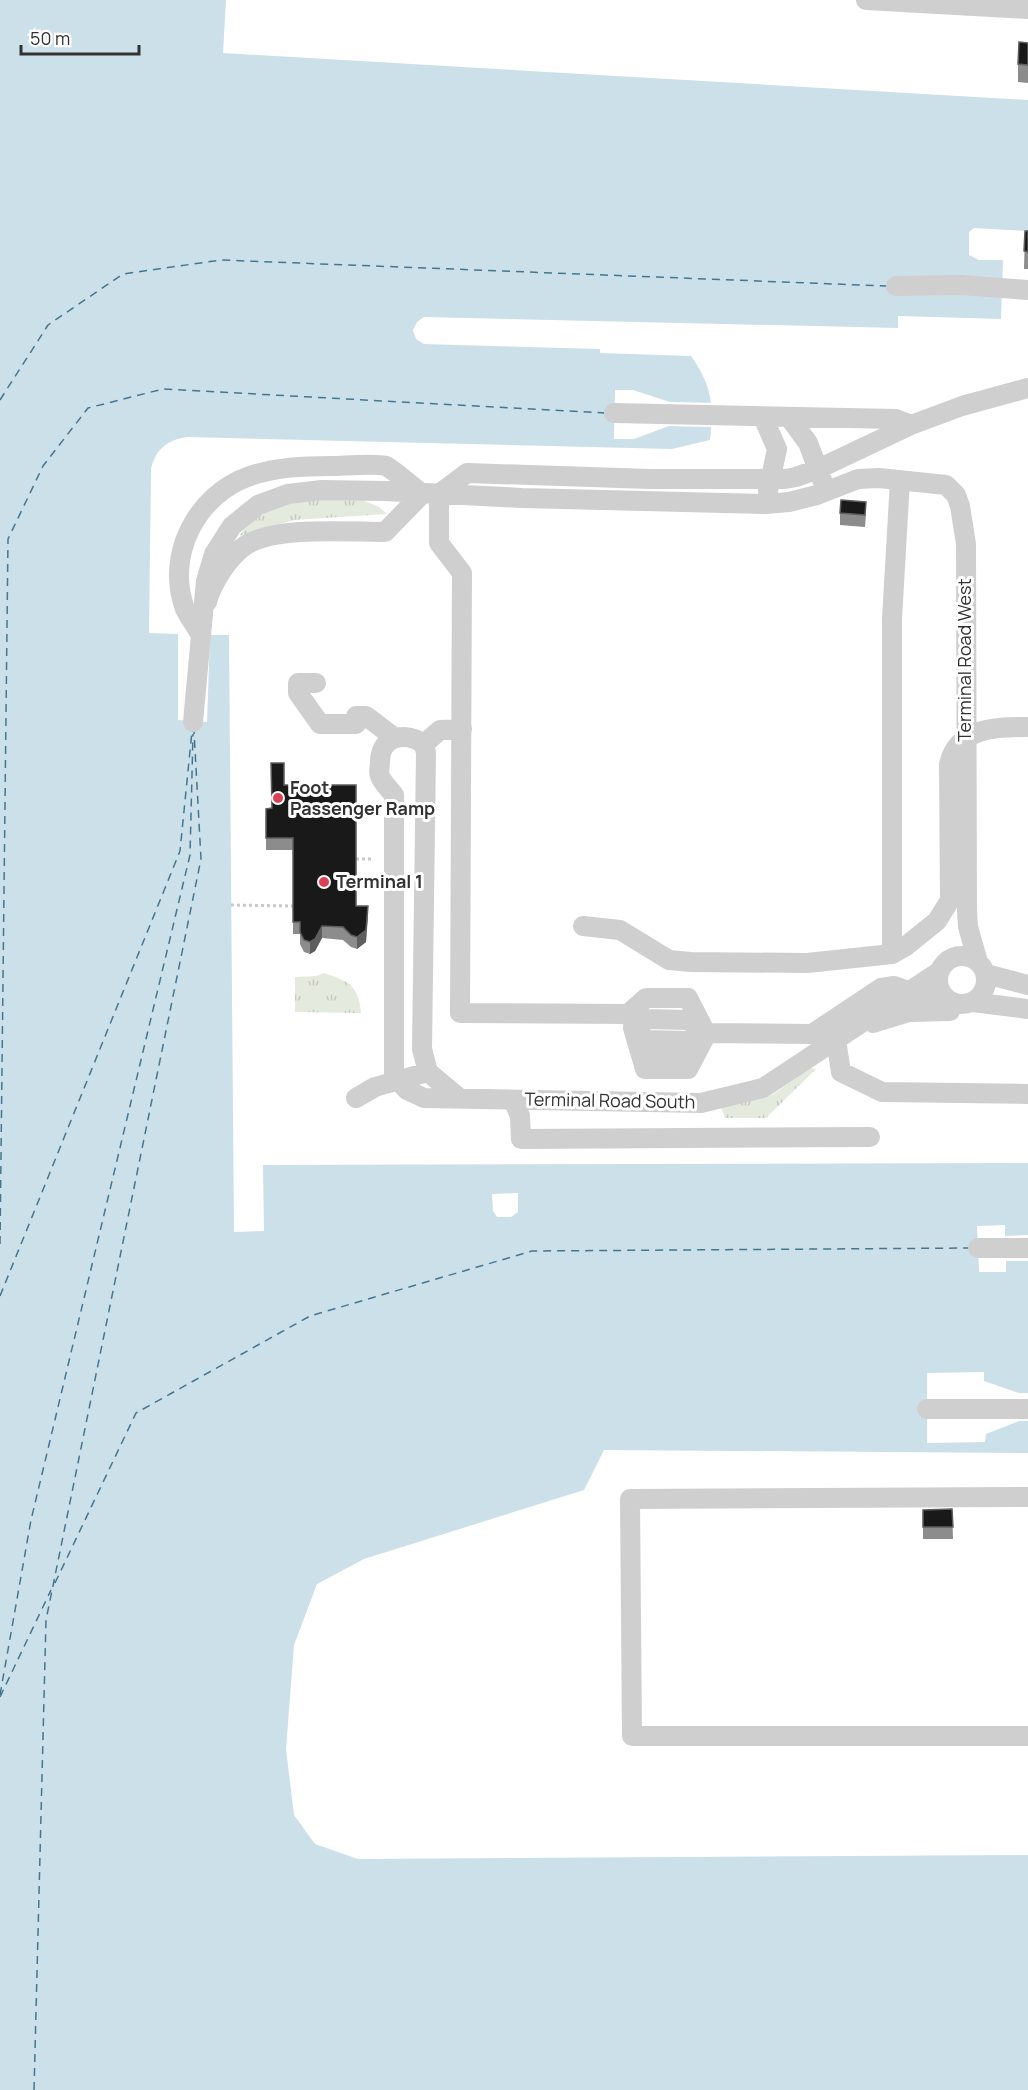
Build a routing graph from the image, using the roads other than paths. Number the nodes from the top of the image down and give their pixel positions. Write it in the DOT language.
graph roads {
  1 [pos="866,0"];
  2 [pos="1028,9"];
  3 [pos="896,286"];
  4 [pos="1028,290"];
  5 [pos="1028,388"];
  6 [pos="615,413"];
  7 [pos="763,417"];
  8 [pos="789,417"];
  9 [pos="911,425"];
  10 [pos="818,469"];
  11 [pos="771,480"];
  12 [pos="900,480"];
  13 [pos="826,491"];
  14 [pos="430,494"];
  15 [pos="765,504"];
  16 [pos="199,632"];
  17 [pos="316,683"];
  18 [pos="1028,727"];
  19 [pos="462,729"];
  20 [pos="395,738"];
  21 [pos="965,740"];
  22 [pos="424,744"];
  23 [pos="394,921"];
  24 [pos="424,922"];
  25 [pos="583,926"];
  26 [pos="892,954"];
  27 [pos="982,968"];
  28 [pos="940,971"];
  29 [pos="1028,985"];
  30 [pos="910,991"];
  31 [pos="964,1003"];
  32 [pos="1028,1008"];
  33 [pos="637,1016"];
  34 [pos="706,1033"];
  35 [pos="843,1035"];
  36 [pos="645,1054"];
  37 [pos="428,1072"];
  38 [pos="398,1080"];
  39 [pos="1028,1094"];
  40 [pos="356,1098"];
  41 [pos="459,1098"];
  42 [pos="513,1100"];
  43 [pos="870,1137"];
  44 [pos="978,1248"];
  45 [pos="1028,1248"];
  46 [pos="927,1409"];
  47 [pos="1028,1409"];
  48 [pos="1028,1497"];
  49 [pos="1028,1736"];
  1 -- 2 [label="street"];
  3 -- 4 [label="street"];
  5 -- 9 [label="street"];
  6 -- 7 [label="street"];
  7 -- 8 [label="street"];
  7 -- 11 [label="street"];
  8 -- 9 [label="street"];
  8 -- 10 [label="street"];
  9 -- 10 [label="street"];
  10 -- 11 [label="street"];
  10 -- 13 [label="street"];
  11 -- 14 [label="street"];
  11 -- 15 [label="street"];
  12 -- 13 [label="street, Terminal Road West"];
  12 -- 21 [label="street, Terminal Road West"];
  12 -- 26 [label="street"];
  13 -- 15 [label="street, Terminal Road West"];
  14 -- 15 [label="street, Terminal Road West"];
  14 -- 16 [label="street"];
  14 -- 16 [label="street"];
  14 -- 16 [label="street, Terminal Road West, bridge"];
  14 -- 19 [label="street"];
  17 -- 20 [label="street"];
  18 -- 21 [label="street"];
  19 -- 22 [label="street"];
  19 -- 33 [label="street"];
  20 -- 22 [label="street"];
  20 -- 23 [label="street"];
  21 -- 26 [label="street"];
  21 -- 27 [label="street, Terminal Road West"];
  22 -- 24 [label="street"];
  23 -- 24 [label="street"];
  23 -- 38 [label="street"];
  24 -- 37 [label="street"];
  25 -- 26 [label="street"];
  27 -- 28 [label="street"];
  27 -- 29 [label="street"];
  27 -- 31 [label="street"];
  28 -- 30 [label="street, Terminal Road South"];
  28 -- 31 [label="street"];
  30 -- 31 [label="street"];
  30 -- 34 [label="street"];
  30 -- 35 [label="street, Terminal Road South"];
  31 -- 32 [label="street, Terminal Road South"];
  31 -- 35 [label="street, Terminal Road South"];
  33 -- 34 [label="street"];
  33 -- 34 [label="street"];
  33 -- 36 [label="street"];
  33 -- 36 [label="street"];
  34 -- 36 [label="street"];
  34 -- 36 [label="street"];
  35 -- 39 [label="street"];
  35 -- 42 [label="street, Terminal Road South"];
  37 -- 38 [label="street"];
  37 -- 41 [label="street"];
  38 -- 40 [label="street"];
  38 -- 41 [label="street, Terminal Road South"];
  41 -- 42 [label="street, Terminal Road South"];
  42 -- 43 [label="street"];
  44 -- 45 [label="street"];
  46 -- 47 [label="street"];
  48 -- 49 [label="street"];
}
